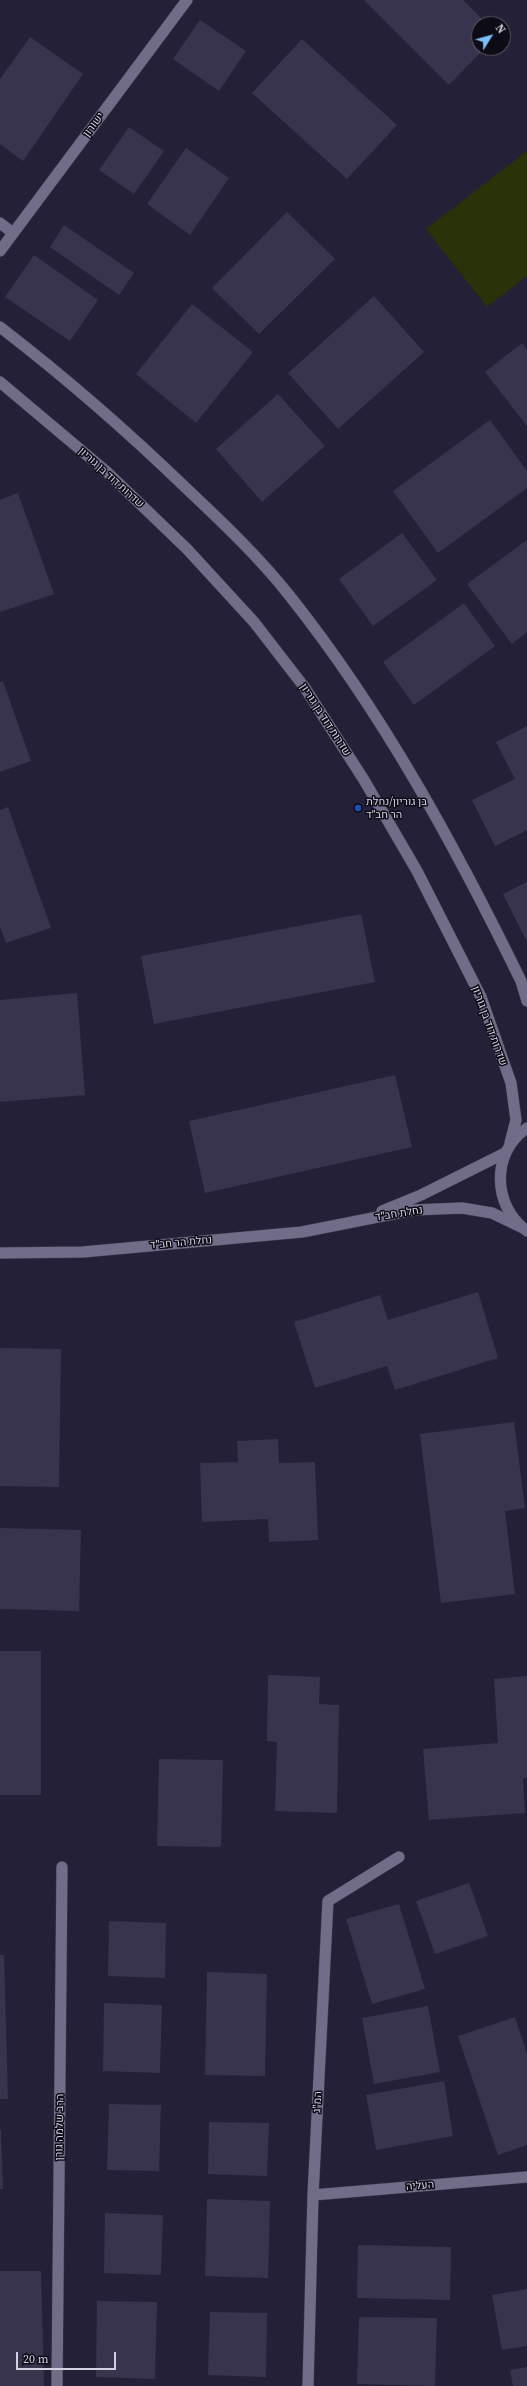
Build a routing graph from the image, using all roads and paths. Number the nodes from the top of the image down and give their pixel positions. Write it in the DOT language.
graph roads {
  1 [pos="187,0"];
  2 [pos="0,223"];
  3 [pos="13,233"];
  4 [pos="0,251"];
  5 [pos="0,327"];
  6 [pos="0,382"];
  7 [pos="527,1001"];
  8 [pos="527,1128"];
  9 [pos="508,1148"];
  10 [pos="361,1220"];
  11 [pos="524,1229"];
  12 [pos="0,1253"];
  13 [pos="399,1857"];
  14 [pos="62,1868"];
  15 [pos="527,2177"];
  16 [pos="313,2195"];
  17 [pos="57,2386"];
  18 [pos="308,2386"];
  1 -- 3 [label="street, ישורון"];
  2 -- 3 [label="street"];
  3 -- 4 [label="street, ישורון"];
  5 -- 7 [label="street"];
  6 -- 9 [label="street, שדרות דוד בן גוריון"];
  8 -- 9 [label="street, נחלת חב\"ד"];
  9 -- 10 [label="street, נחלת חב\"ד"];
  9 -- 11 [label="street, שדרות דוד בן גוריון"];
  10 -- 11 [label="street, נחלת חב\"ד"];
  10 -- 12 [label="street, נחלת הר חב\"ד"];
  13 -- 16 [label="street, המ\"ג"];
  14 -- 17 [label="street, הרב שלמה גורן"];
  15 -- 16 [label="street, העליה"];
  16 -- 18 [label="street, המ\"ג"];
}
